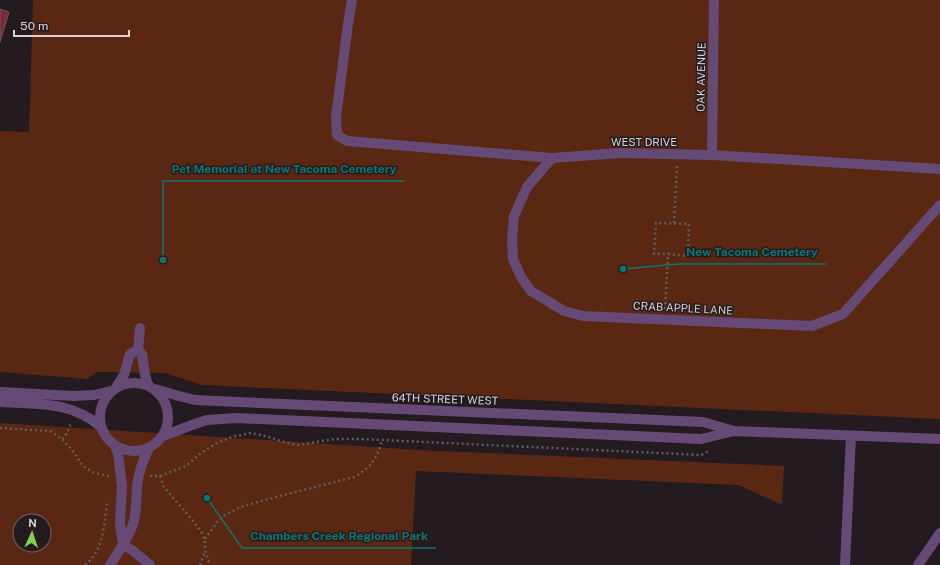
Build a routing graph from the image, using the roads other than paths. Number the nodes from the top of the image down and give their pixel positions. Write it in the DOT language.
graph roads {
  1 [pos="352,0"];
  2 [pos="714,0"];
  3 [pos="712,155"];
  4 [pos="552,158"];
  5 [pos="940,168"];
  6 [pos="940,205"];
  7 [pos="140,328"];
  8 [pos="138,350"];
  9 [pos="151,387"];
  10 [pos="114,389"];
  11 [pos="0,392"];
  12 [pos="0,402"];
  13 [pos="101,426"];
  14 [pos="734,431"];
  15 [pos="162,436"];
  16 [pos="851,436"];
  17 [pos="940,439"];
  18 [pos="115,446"];
  19 [pos="149,448"];
  20 [pos="940,533"];
  21 [pos="123,546"];
  22 [pos="110,565"];
  23 [pos="150,565"];
  24 [pos="845,565"];
  25 [pos="918,565"];
  1 -- 4 [label="street, WEST DRIVE"];
  2 -- 3 [label="street, OAK AVENUE"];
  3 -- 4 [label="street, WEST DRIVE"];
  3 -- 5 [label="street, WEST DRIVE"];
  4 -- 6 [label="street, CRAB APPLE LANE"];
  7 -- 8 [label="street"];
  8 -- 9 [label="street"];
  8 -- 10 [label="street"];
  9 -- 10 [label="street"];
  9 -- 14 [label="street, 64TH STREET WEST"];
  9 -- 15 [label="street"];
  10 -- 11 [label="street"];
  10 -- 13 [label="street"];
  12 -- 13 [label="street"];
  13 -- 18 [label="street"];
  14 -- 15 [label="street, 64TH STREET WEST"];
  14 -- 16 [label="street, 64TH STREET WEST"];
  15 -- 19 [label="street"];
  16 -- 17 [label="street, 64TH STREET WEST"];
  16 -- 24 [label="street"];
  18 -- 19 [label="street"];
  18 -- 21 [label="street"];
  19 -- 21 [label="street"];
  20 -- 25 [label="street"];
  21 -- 22 [label="street"];
  21 -- 23 [label="street"];
}
